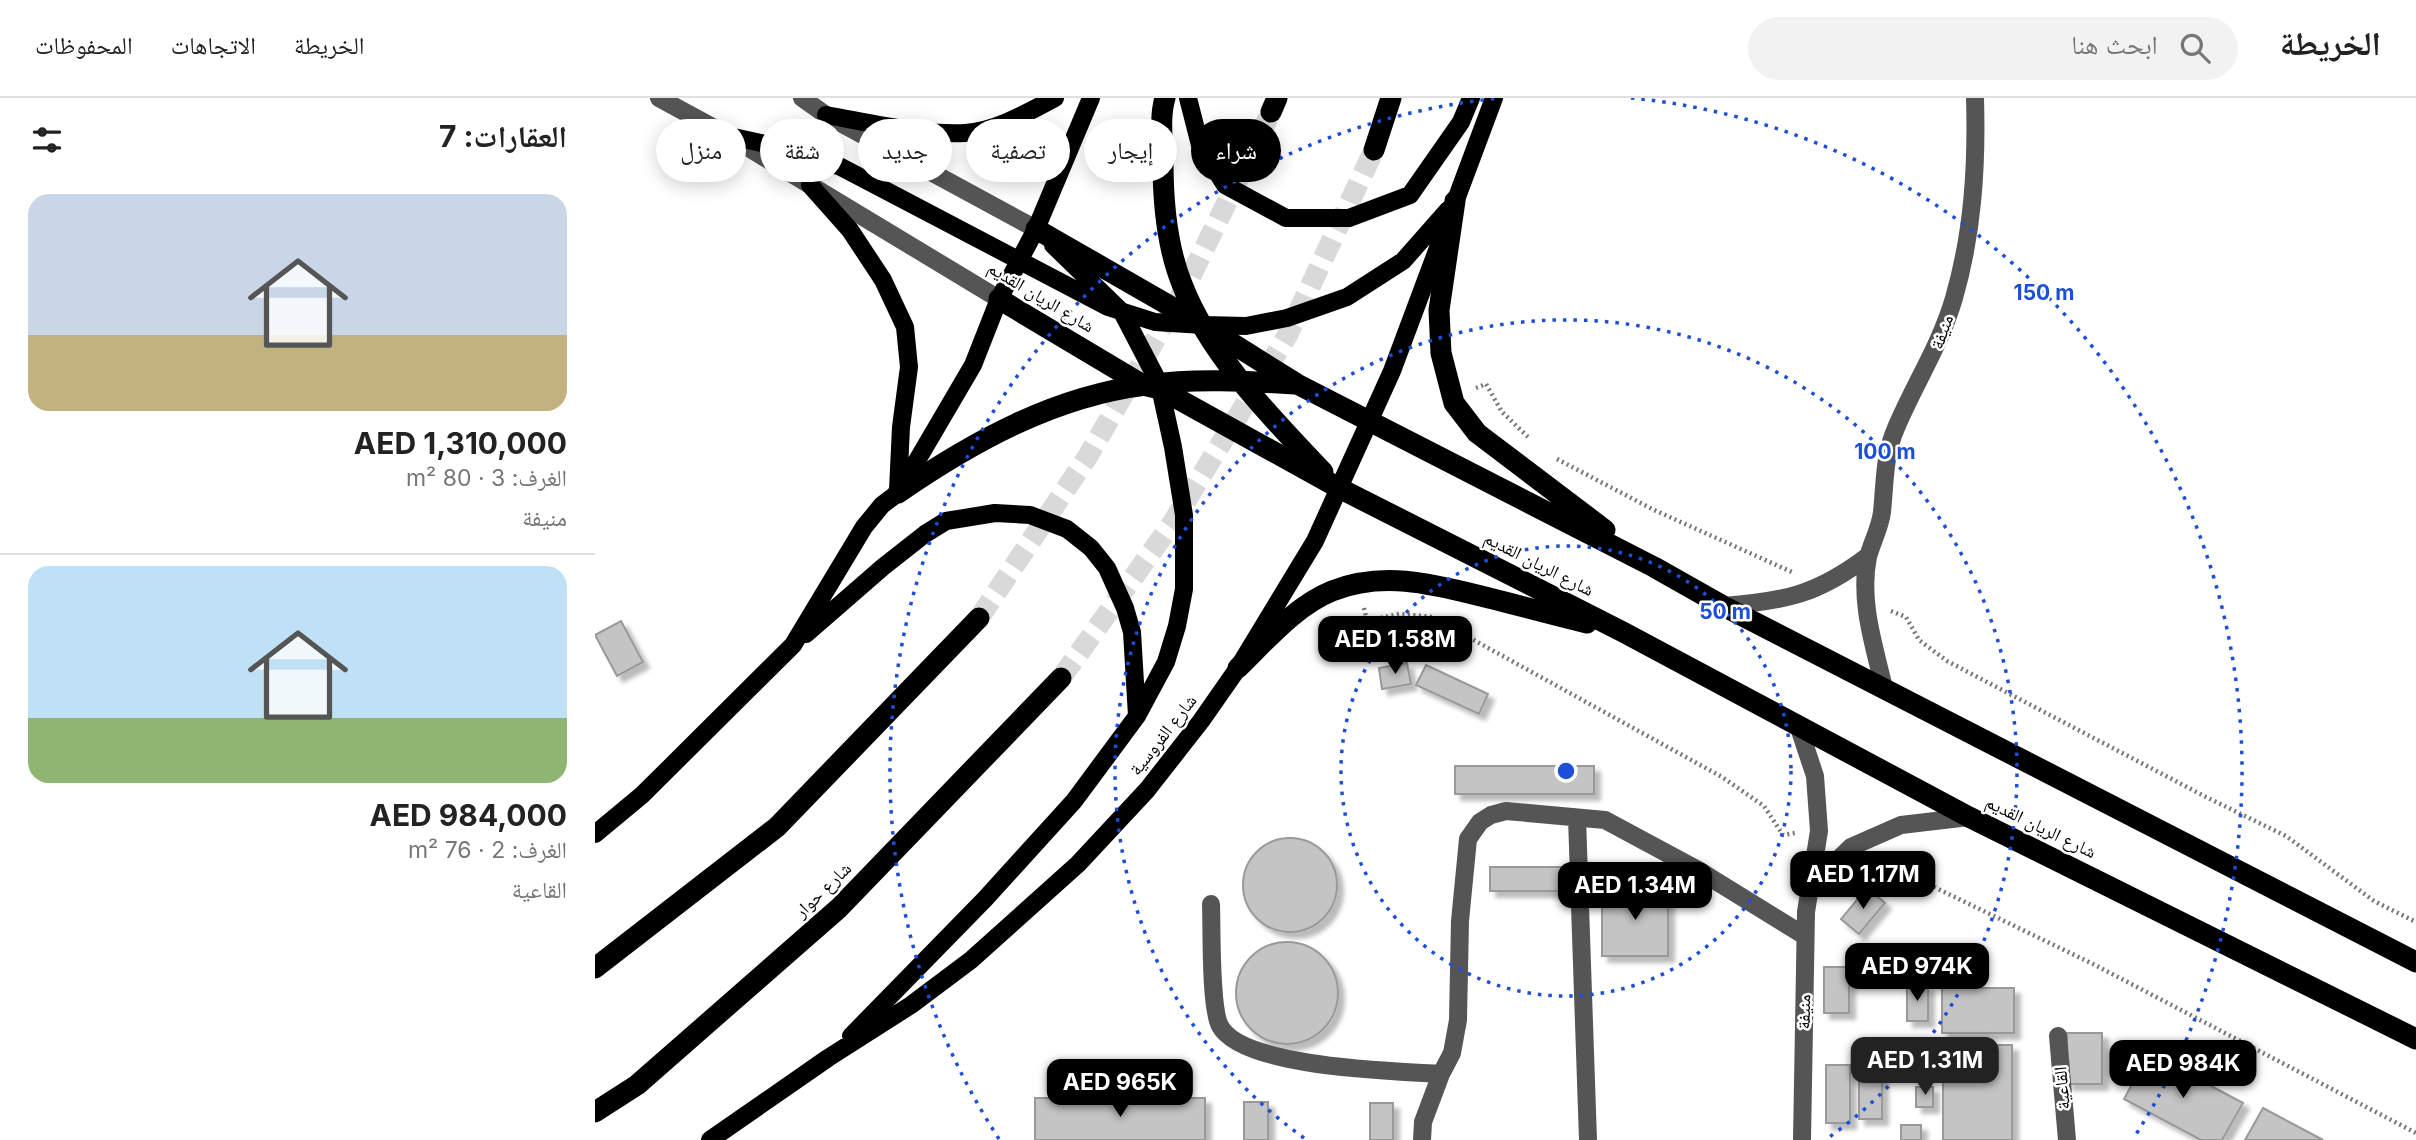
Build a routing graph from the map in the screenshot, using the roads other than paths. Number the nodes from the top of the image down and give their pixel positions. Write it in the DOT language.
graph roads {
  1 [pos="659,98"];
  2 [pos="802,98"];
  3 [pos="1055,98"];
  4 [pos="1091,98"];
  5 [pos="1165,98"];
  6 [pos="1188,98"];
  7 [pos="1391,98"];
  8 [pos="1471,98"];
  9 [pos="1494,98"];
  10 [pos="1975,98"];
  11 [pos="826,115"];
  12 [pos="698,119"];
  13 [pos="746,140"];
  14 [pos="746,146"];
  15 [pos="1374,150"];
  16 [pos="810,185"];
  17 [pos="1455,201"];
  18 [pos="1036,229"];
  19 [pos="1019,262"];
  20 [pos="999,299"];
  21 [pos="1122,312"];
  22 [pos="1203,325"];
  23 [pos="1240,381"];
  24 [pos="1297,384"];
  25 [pos="1154,386"];
  26 [pos="1371,420"];
  27 [pos="1339,488"];
  28 [pos="898,493"];
  29 [pos="1868,556"];
  30 [pos="1654,567"];
  31 [pos="1723,606"];
  32 [pos="979,618"];
  33 [pos="1623,632"];
  34 [pos="793,645"];
  35 [pos="1238,668"];
  36 [pos="1061,678"];
  37 [pos="1884,688"];
  38 [pos="1137,716"];
  39 [pos="1798,725"];
  40 [pos="1969,817"];
  41 [pos="1577,818"];
  42 [pos="595,834"];
  43 [pos="1812,885"];
  44 [pos="1211,904"];
  45 [pos="1805,936"];
  46 [pos="2416,962"];
  47 [pos="595,968"];
  48 [pos="2057,1036"];
  49 [pos="2416,1039"];
  50 [pos="828,1058"];
  51 [pos="1440,1074"];
  52 [pos="595,1112"];
  53 [pos="710,1140"];
  54 [pos="1422,1140"];
  55 [pos="1588,1140"];
  56 [pos="1802,1140"];
  57 [pos="2067,1140"];
  1 -- 12 [label="street, شارع الريان القديم"];
  2 -- 11 [label="street"];
  3 -- 11 [label="main road"];
  4 -- 18 [label="main road"];
  5 -- 22 [label="highway"];
  6 -- 8 [label="main road"];
  7 -- 15 [label="highway"];
  9 -- 17 [label="main road"];
  10 -- 29 [label="street, منيفة"];
  11 -- 18 [label="street"];
  13 -- 19 [label="main road"];
  14 -- 16 [label="street, شارع الريان القديم"];
  16 -- 20 [label="street, شارع الريان القديم"];
  16 -- 28 [label="main road"];
  17 -- 22 [label="main road"];
  17 -- 26 [label="main road, شارع الفروسية"];
  17 -- 30 [label="highway"];
  18 -- 19 [label="main road"];
  18 -- 21 [label="main road"];
  18 -- 22 [label="highway"];
  19 -- 20 [label="main road"];
  19 -- 21 [label="main road"];
  20 -- 25 [label="highway, شارع الريان القديم"];
  20 -- 28 [label="main road"];
  21 -- 22 [label="main road"];
  21 -- 25 [label="main road"];
  22 -- 23 [label="highway"];
  22 -- 24 [label="highway"];
  23 -- 24 [label="highway"];
  23 -- 25 [label="highway"];
  23 -- 27 [label="highway"];
  24 -- 26 [label="highway"];
  25 -- 27 [label="highway, شارع الريان القديم"];
  25 -- 28 [label="highway"];
  25 -- 38 [label="main road"];
  26 -- 27 [label="main road, شارع الفروسية"];
  26 -- 30 [label="highway"];
  27 -- 33 [label="highway, شارع الريان القديم"];
  27 -- 35 [label="main road, شارع الفروسية"];
  28 -- 34 [label="main road"];
  29 -- 31 [label="street"];
  29 -- 37 [label="street, منيفة"];
  30 -- 31 [label="highway"];
  31 -- 37 [label="highway"];
  32 -- 47 [label="highway"];
  33 -- 35 [label="highway"];
  33 -- 39 [label="highway, شارع الريان القديم"];
  34 -- 38 [label="main road"];
  34 -- 42 [label="main road"];
  35 -- 50 [label="main road, شارع الفروسية"];
  36 -- 52 [label="highway, شارع حوار"];
  37 -- 46 [label="highway"];
  38 -- 50 [label="main road"];
  39 -- 40 [label="highway, شارع الريان القديم"];
  39 -- 43 [label="street, منيفة"];
  40 -- 43 [label="street"];
  40 -- 49 [label="highway, شارع الريان القديم"];
  41 -- 45 [label="street"];
  41 -- 51 [label="street"];
  41 -- 55 [label="street"];
  43 -- 45 [label="street, منيفة"];
  44 -- 51 [label="street"];
  45 -- 56 [label="street, منيفة"];
  48 -- 57 [label="street, القاعية"];
  50 -- 53 [label="main road, شارع الفروسية"];
  51 -- 54 [label="street"];
}
